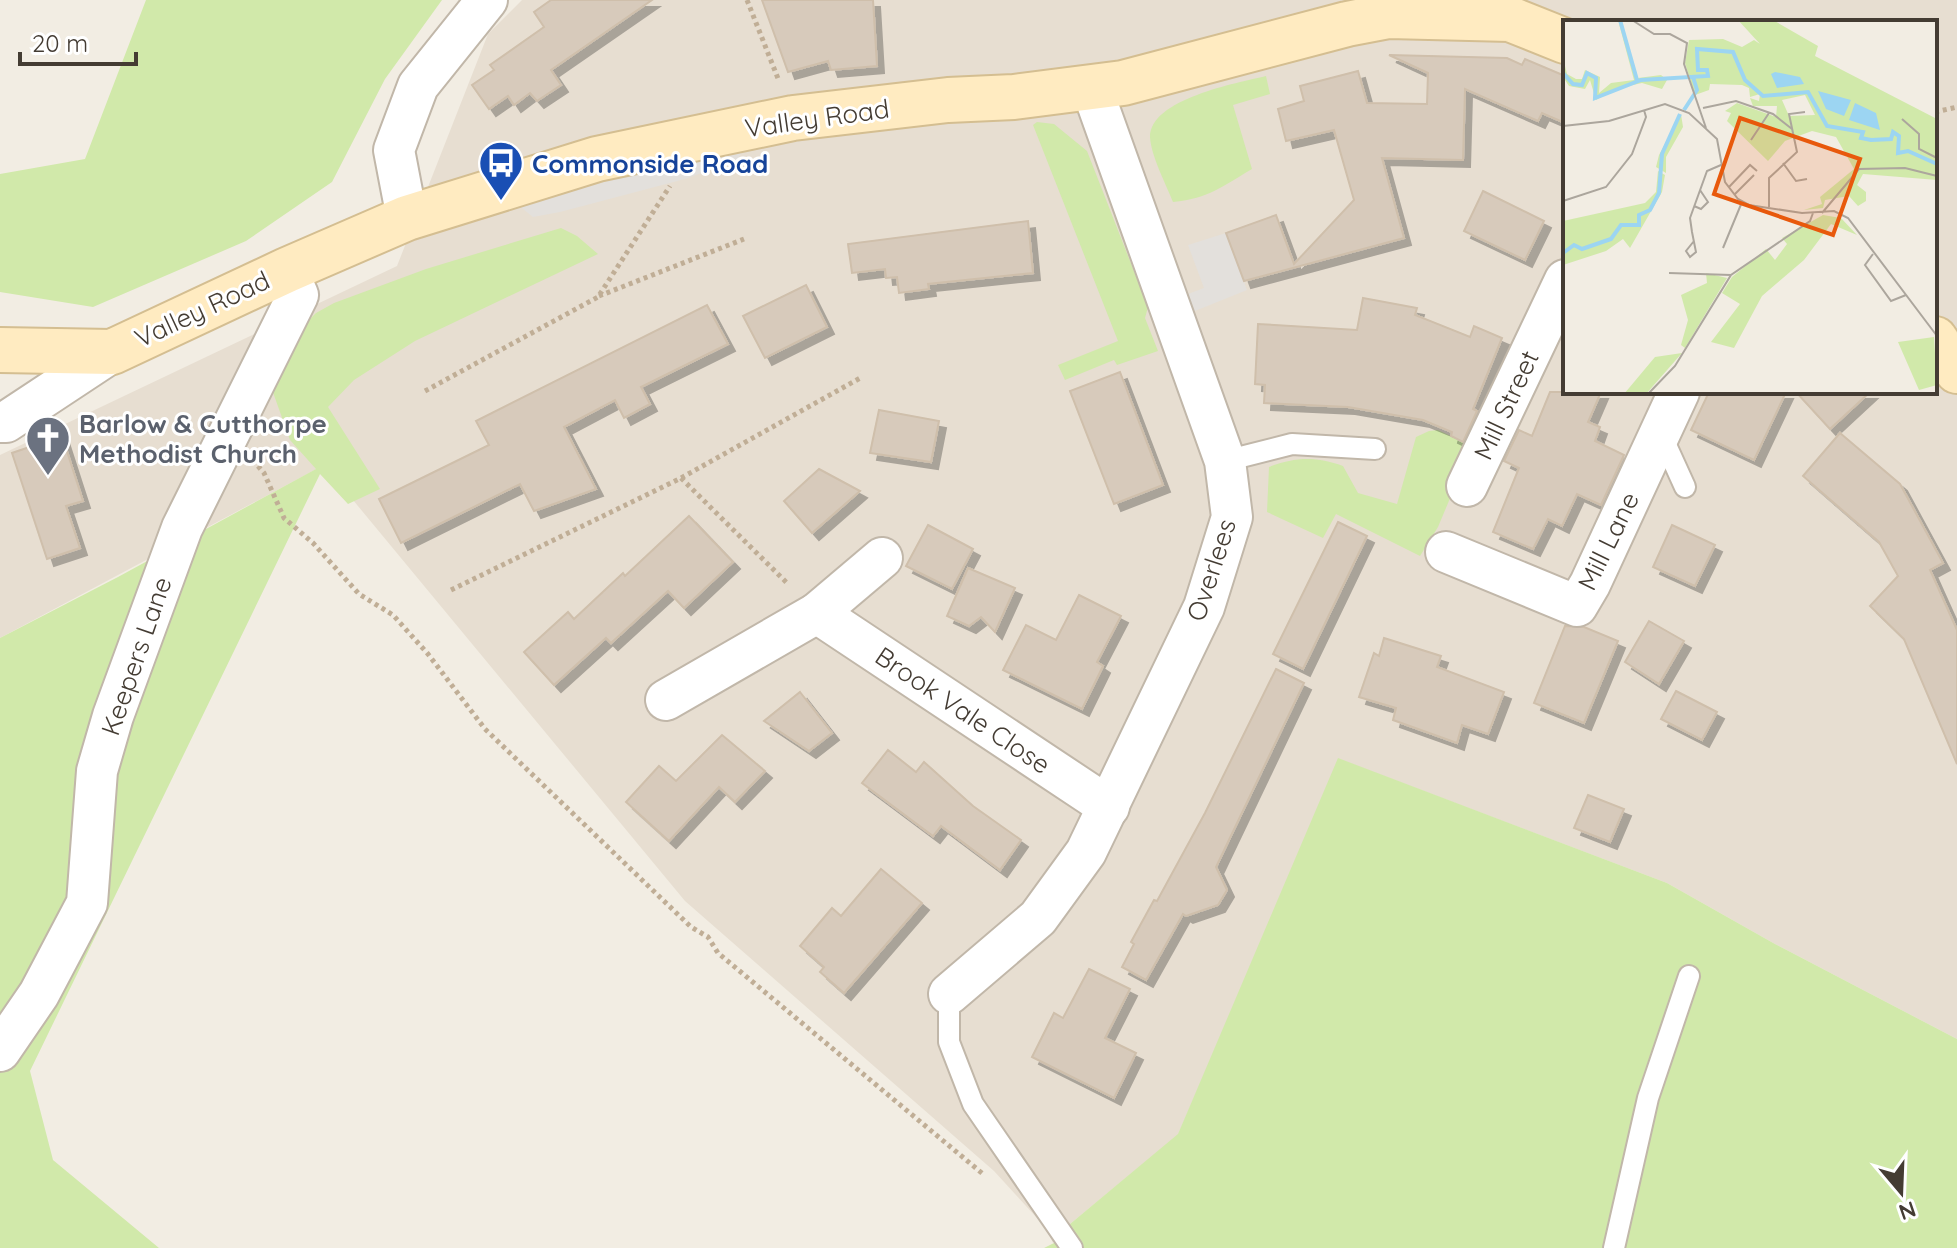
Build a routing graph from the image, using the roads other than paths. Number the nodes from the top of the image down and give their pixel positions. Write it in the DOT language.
graph roads {
  1 [pos="487,0"];
  2 [pos="1511,10"];
  3 [pos="1563,40"];
  4 [pos="1092,89"];
  5 [pos="407,218"];
  6 [pos="287,270"];
  7 [pos="1563,284"];
  8 [pos="1937,342"];
  9 [pos="0,350"];
  10 [pos="112,352"];
  11 [pos="1957,371"];
  12 [pos="1678,394"];
  13 [pos="0,422"];
  14 [pos="1660,432"];
  15 [pos="1375,449"];
  16 [pos="1225,461"];
  17 [pos="1467,486"];
  18 [pos="1685,487"];
  19 [pos="1446,552"];
  20 [pos="882,558"];
  21 [pos="817,613"];
  22 [pos="666,700"];
  23 [pos="1109,807"];
  24 [pos="1689,976"];
  25 [pos="949,994"];
  26 [pos="0,1051"];
  27 [pos="1072,1248"];
  28 [pos="1614,1248"];
  1 -- 5 [label="street"];
  2 -- 3 [label="main road, Valley Road"];
  2 -- 4 [label="main road, Valley Road"];
  4 -- 5 [label="main road, Valley Road"];
  4 -- 16 [label="street, Overlees"];
  5 -- 6 [label="main road, Valley Road"];
  6 -- 10 [label="main road, Valley Road"];
  6 -- 26 [label="street, Keepers Lane"];
  7 -- 17 [label="street, Mill Street"];
  8 -- 11 [label="main road"];
  9 -- 10 [label="main road, Valley Road"];
  10 -- 13 [label="street"];
  12 -- 14 [label="street, Mill Lane"];
  14 -- 18 [label="lane"];
  14 -- 19 [label="street, Mill Lane"];
  15 -- 16 [label="lane"];
  16 -- 23 [label="street, Overlees"];
  20 -- 21 [label="street"];
  21 -- 22 [label="street"];
  21 -- 23 [label="street, Brook Vale Close"];
  23 -- 25 [label="street, Overlees"];
  24 -- 28 [label="lane"];
  25 -- 27 [label="lane"];
}
